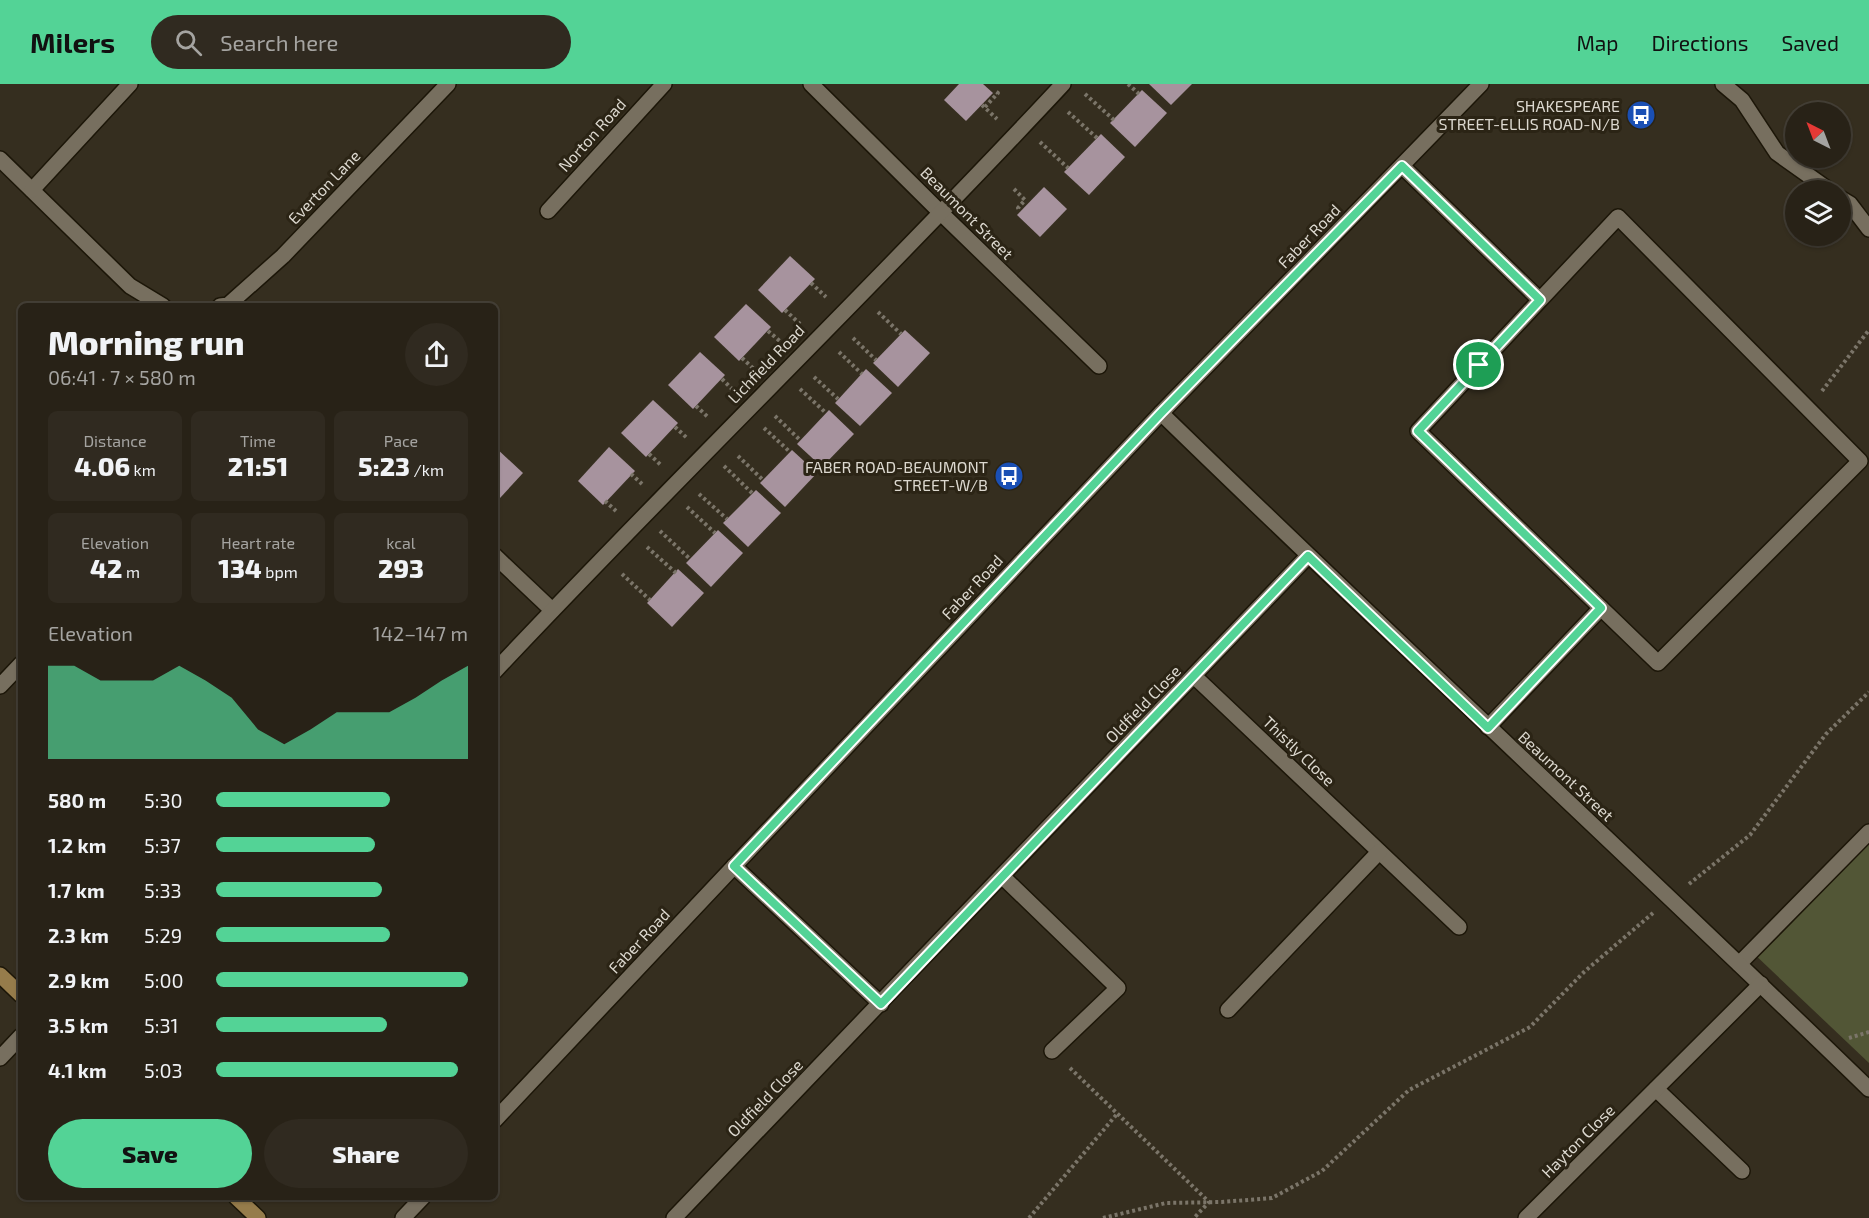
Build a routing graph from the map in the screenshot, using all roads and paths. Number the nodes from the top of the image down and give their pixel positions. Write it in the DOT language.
graph roads {
  1 [pos="130,84"];
  2 [pos="448,84"];
  3 [pos="664,84"];
  4 [pos="811,84"];
  5 [pos="1064,84"];
  6 [pos="1128,84"];
  7 [pos="1481,84"];
  8 [pos="1723,84"];
  9 [pos="995,90"];
  10 [pos="1082,90"];
  11 [pos="1138,94"];
  12 [pos="1052,97"];
  13 [pos="985,107"];
  14 [pos="1114,120"];
  15 [pos="1024,126"];
  16 [pos="1097,138"];
  17 [pos="0,159"];
  18 [pos="1402,166"];
  19 [pos="1068,168"];
  20 [pos="1815,180"];
  21 [pos="1014,189"];
  22 [pos="32,190"];
  23 [pos="1851,205"];
  24 [pos="548,211"];
  25 [pos="1020,211"];
  26 [pos="940,213"];
  27 [pos="1869,230"];
  28 [pos="860,294"];
  29 [pos="1540,300"];
  30 [pos="158,303"];
  31 [pos="230,303"];
  32 [pos="834,321"];
  33 [pos="1869,330"];
  34 [pos="821,334"];
  35 [pos="901,334"];
  36 [pos="795,360"];
  37 [pos="876,360"];
  38 [pos="1099,366"];
  39 [pos="783,373"];
  40 [pos="862,374"];
  41 [pos="758,399"];
  42 [pos="838,399"];
  43 [pos="1809,410"];
  44 [pos="746,411"];
  45 [pos="826,413"];
  46 [pos="1161,413"];
  47 [pos="719,438"];
  48 [pos="800,440"];
  49 [pos="708,450"];
  50 [pos="790,452"];
  51 [pos="681,477"];
  52 [pos="763,480"];
  53 [pos="669,490"];
  54 [pos="752,493"];
  55 [pos="644,516"];
  56 [pos="727,519"];
  57 [pos="629,531"];
  58 [pos="715,533"];
  59 [pos="1308,556"];
  60 [pos="604,557"];
  61 [pos="498,559"];
  62 [pos="690,559"];
  63 [pos="675,573"];
  64 [pos="650,600"];
  65 [pos="1601,608"];
  66 [pos="552,610"];
  67 [pos="18,667"];
  68 [pos="498,668"];
  69 [pos="1194,676"];
  70 [pos="0,686"];
  71 [pos="1869,692"];
  72 [pos="1488,728"];
  73 [pos="1869,832"];
  74 [pos="1379,852"];
  75 [pos="734,866"];
  76 [pos="1003,877"];
  77 [pos="1669,899"];
  78 [pos="1459,927"];
  79 [pos="1739,964"];
  80 [pos="0,975"];
  81 [pos="1761,984"];
  82 [pos="18,992"];
  83 [pos="881,1004"];
  84 [pos="1228,1010"];
  85 [pos="18,1039"];
  86 [pos="1052,1051"];
  87 [pos="0,1058"];
  88 [pos="1656,1089"];
  89 [pos="1869,1089"];
  90 [pos="1117,1114"];
  91 [pos="498,1117"];
  92 [pos="1742,1171"];
  93 [pos="239,1200"];
  94 [pos="420,1200"];
  95 [pos="1209,1202"];
  96 [pos="258,1218"];
  97 [pos="403,1218"];
  98 [pos="675,1218"];
  99 [pos="1029,1218"];
  100 [pos="1103,1218"];
  101 [pos="1194,1218"];
  102 [pos="1527,1218"];
  1 -- 22 [label="street"];
  2 -- 31 [label="street, Everton Lane"];
  3 -- 24 [label="street, Norton Road"];
  4 -- 26 [label="street, Beaumont Street"];
  5 -- 12 [label="street, Lichfield Road"];
  6 -- 11 [label="path"];
  7 -- 18 [label="street, Faber Road"];
  8 -- 20 [label="street"];
  9 -- 13 [label="path"];
  10 -- 14 [label="path"];
  12 -- 15 [label="street, Lichfield Road"];
  12 -- 16 [label="path"];
  15 -- 19 [label="path"];
  15 -- 26 [label="street, Lichfield Road"];
  17 -- 22 [label="street"];
  18 -- 29 [label="street"];
  18 -- 46 [label="street, Faber Road"];
  21 -- 25 [label="path"];
  22 -- 30 [label="street"];
  23 -- 27 [label="street"];
  26 -- 28 [label="street, Lichfield Road"];
  26 -- 38 [label="street, Beaumont Street"];
  28 -- 32 [label="street, Lichfield Road"];
  28 -- 35 [label="path"];
  29 -- 43 [label="street"];
  29 -- 65 [label="street"];
  32 -- 34 [label="street, Lichfield Road"];
  32 -- 37 [label="path"];
  33 -- 43 [label="path"];
  34 -- 36 [label="street, Lichfield Road"];
  34 -- 40 [label="path"];
  36 -- 39 [label="street, Lichfield Road"];
  36 -- 42 [label="path"];
  39 -- 41 [label="street, Lichfield Road"];
  39 -- 45 [label="path"];
  41 -- 44 [label="street, Lichfield Road"];
  41 -- 48 [label="path"];
  43 -- 65 [label="street"];
  44 -- 47 [label="street, Lichfield Road"];
  44 -- 50 [label="path"];
  46 -- 59 [label="street, Beaumont Street"];
  46 -- 75 [label="street, Faber Road"];
  47 -- 49 [label="street, Lichfield Road"];
  47 -- 52 [label="path"];
  49 -- 51 [label="street, Lichfield Road"];
  49 -- 54 [label="path"];
  51 -- 53 [label="street, Lichfield Road"];
  51 -- 56 [label="path"];
  53 -- 55 [label="street, Lichfield Road"];
  53 -- 58 [label="path"];
  55 -- 57 [label="street, Lichfield Road"];
  55 -- 62 [label="path"];
  57 -- 60 [label="street, Lichfield Road"];
  57 -- 63 [label="path"];
  59 -- 69 [label="street, Oldfield Close"];
  59 -- 72 [label="street, Beaumont Street"];
  60 -- 64 [label="path"];
  60 -- 66 [label="street, Lichfield Road"];
  61 -- 66 [label="street"];
  65 -- 72 [label="street"];
  66 -- 68 [label="street, Lichfield Road"];
  67 -- 70 [label="street"];
  69 -- 74 [label="street, Thistly Close"];
  69 -- 76 [label="street, Oldfield Close"];
  71 -- 77 [label="path"];
  72 -- 77 [label="street, Beaumont Street"];
  73 -- 79 [label="street"];
  74 -- 78 [label="street, Thistly Close"];
  74 -- 84 [label="street"];
  75 -- 83 [label="street"];
  75 -- 91 [label="street, Faber Road"];
  76 -- 83 [label="street, Oldfield Close"];
  76 -- 86 [label="street"];
  77 -- 79 [label="street, Beaumont Street"];
  77 -- 95 [label="path"];
  79 -- 81 [label="street, Beaumont Street"];
  80 -- 82 [label="street"];
  81 -- 88 [label="street, Hayton Close"];
  81 -- 89 [label="street, Beaumont Street"];
  83 -- 98 [label="street, Oldfield Close"];
  85 -- 87 [label="street"];
  86 -- 90 [label="path"];
  88 -- 92 [label="street"];
  88 -- 102 [label="street, Hayton Close"];
  90 -- 95 [label="path"];
  90 -- 99 [label="path"];
  93 -- 96 [label="street"];
  94 -- 97 [label="street"];
  95 -- 100 [label="path"];
  95 -- 101 [label="path"];
}
